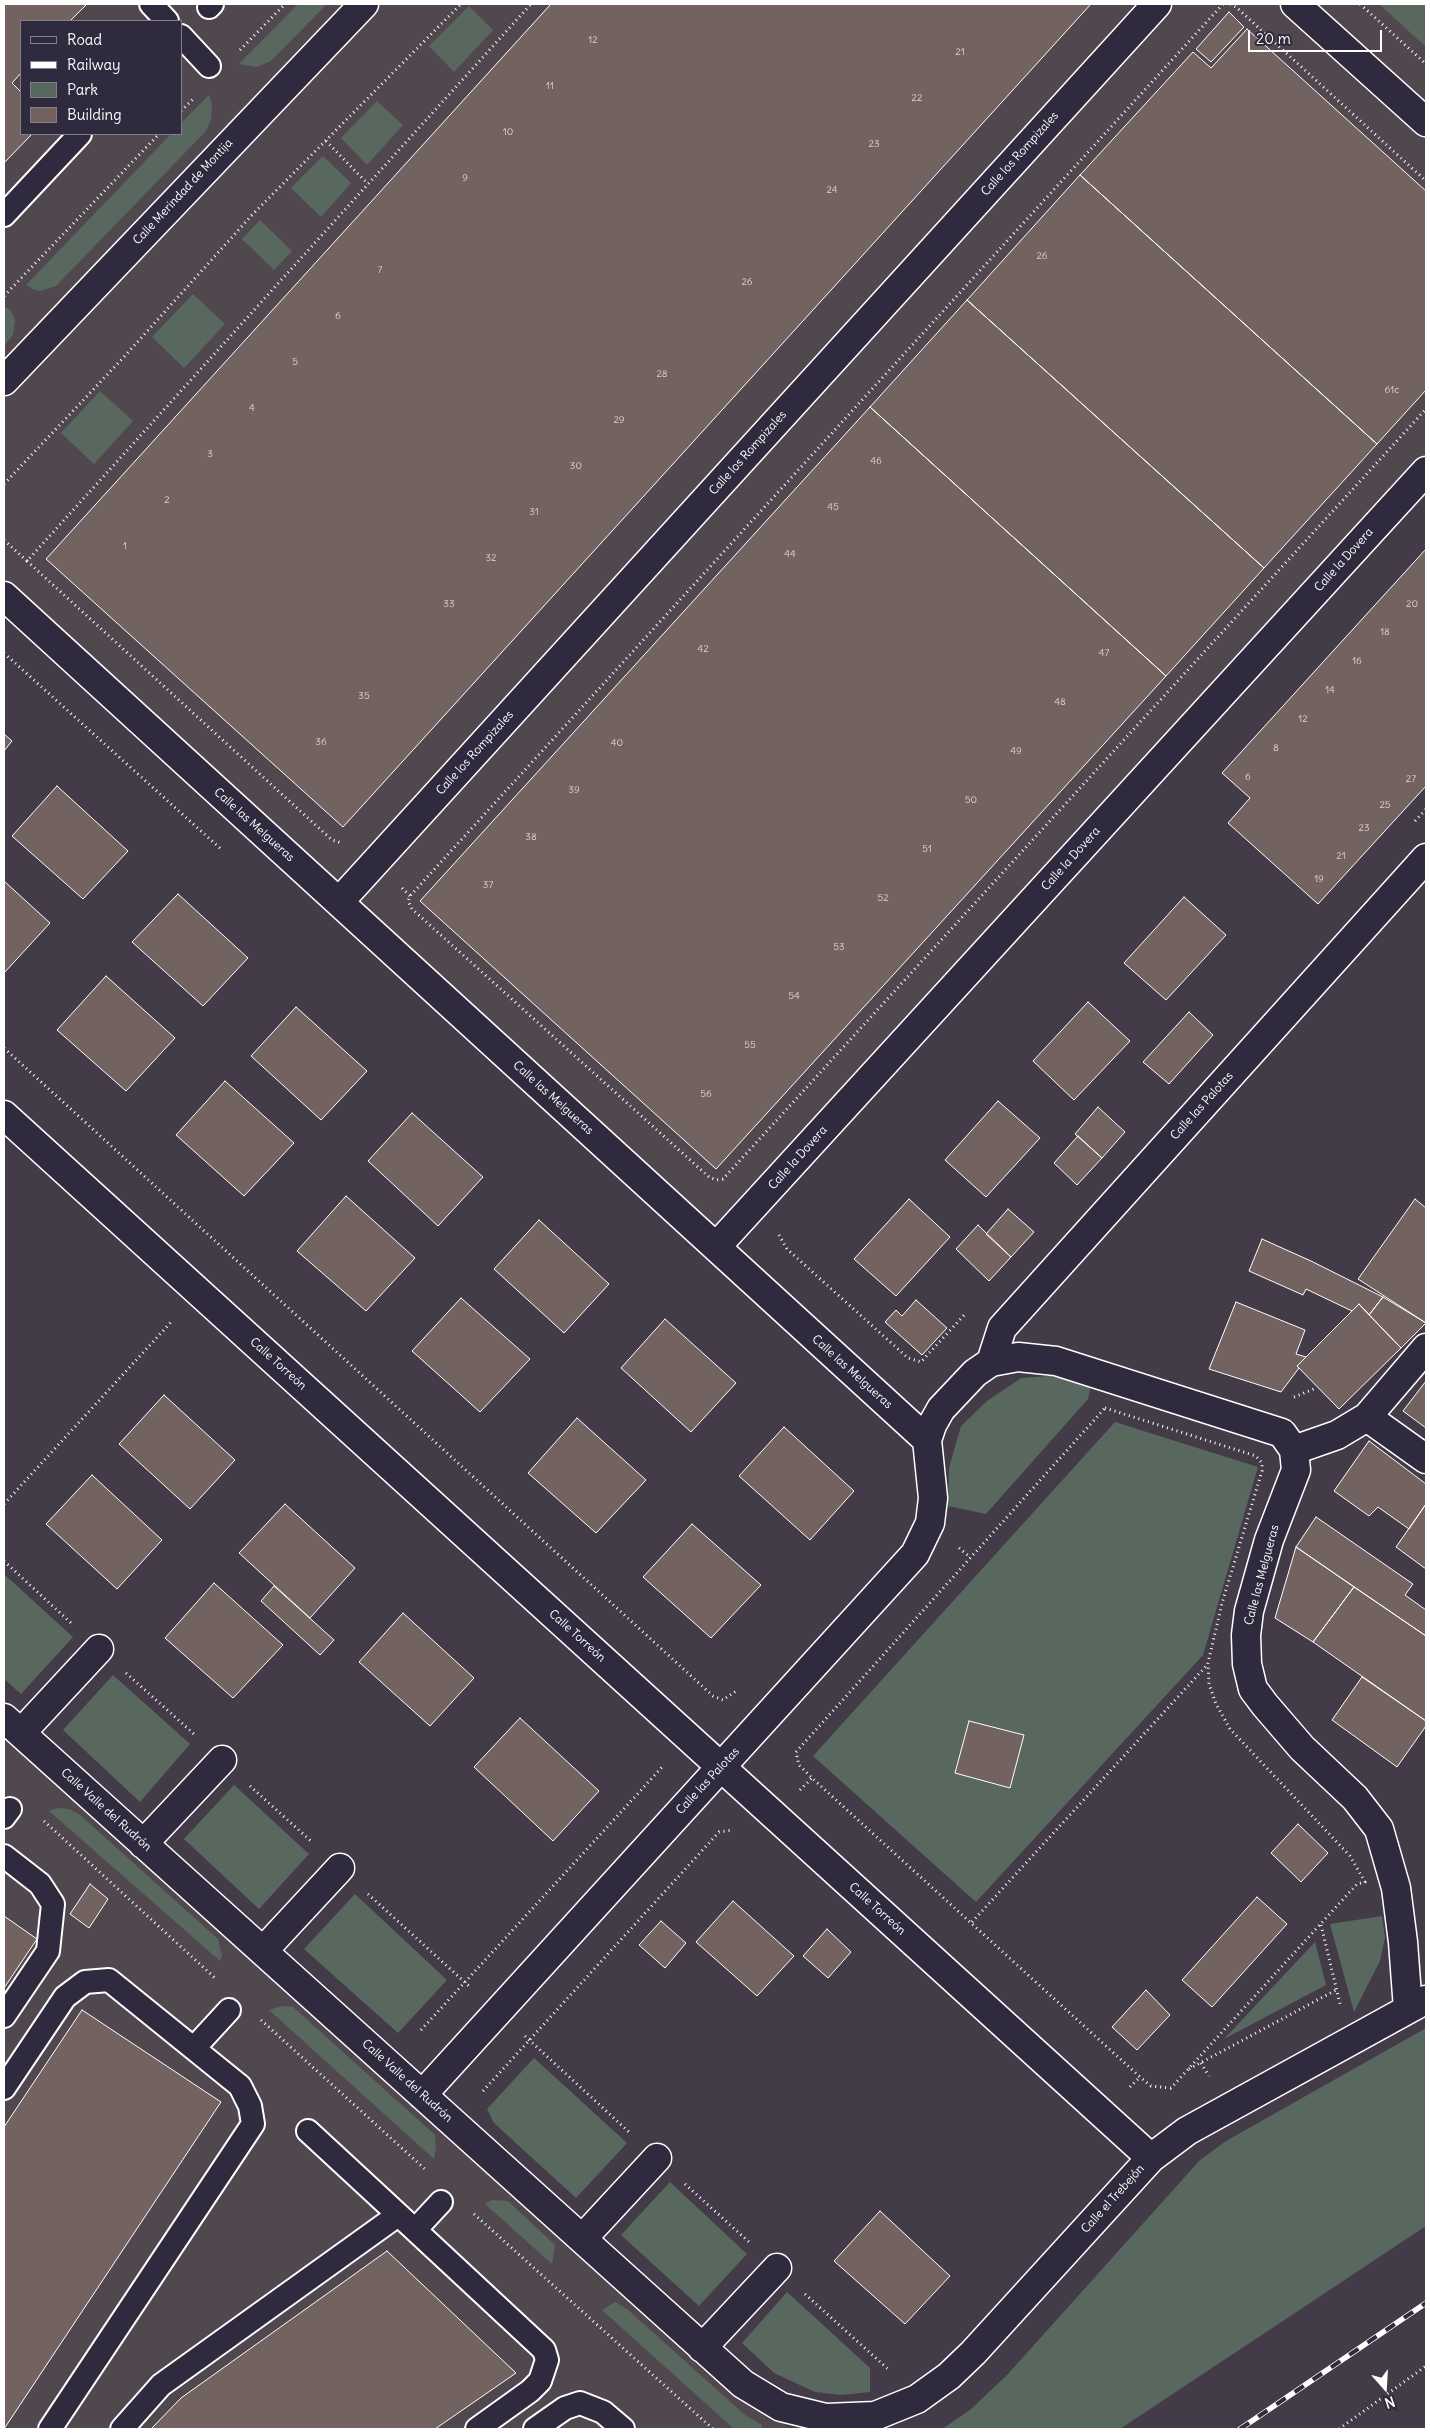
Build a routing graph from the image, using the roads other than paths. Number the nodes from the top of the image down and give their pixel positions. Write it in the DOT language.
graph roads {
  1 [pos="151,4"];
  2 [pos="364,4"];
  3 [pos="1157,4"];
  4 [pos="1295,4"];
  5 [pos="166,20"];
  6 [pos="182,37"];
  7 [pos="209,66"];
  8 [pos="1426,122"];
  9 [pos="79,135"];
  10 [pos="4,215"];
  11 [pos="4,382"];
  12 [pos="1426,471"];
  13 [pos="4,596"];
  14 [pos="1426,858"];
  15 [pos="339,902"];
  16 [pos="4,1115"];
  17 [pos="716,1248"];
  18 [pos="1426,1348"];
  19 [pos="991,1362"];
  20 [pos="1367,1417"];
  21 [pos="927,1440"];
  22 [pos="1294,1450"];
  23 [pos="1426,1459"];
  24 [pos="99,1649"];
  25 [pos="13,1725"];
  26 [pos="222,1760"];
  27 [pos="721,1768"];
  28 [pos="143,1844"];
  29 [pos="4,1856"];
  30 [pos="340,1868"];
  31 [pos="262,1951"];
  32 [pos="1417,2004"];
  33 [pos="229,2010"];
  34 [pos="4,2016"];
  35 [pos="195,2047"];
  36 [pos="4,2088"];
  37 [pos="422,2095"];
  38 [pos="308,2131"];
  39 [pos="657,2158"];
  40 [pos="1150,2158"];
  41 [pos="441,2202"];
  42 [pos="398,2215"];
  43 [pos="415,2230"];
  44 [pos="582,2239"];
  45 [pos="777,2268"];
  46 [pos="702,2348"];
  47 [pos="826,2418"];
  48 [pos="50,2429"];
  49 [pos="122,2429"];
  50 [pos="477,2429"];
  51 [pos="535,2429"];
  52 [pos="623,2429"];
  1 -- 5 [label="lane"];
  2 -- 11 [label="street, Calle Merindad de Montija"];
  3 -- 15 [label="street, Calle los Rompizales"];
  4 -- 8 [label="street"];
  6 -- 7 [label="lane"];
  9 -- 10 [label="lane"];
  12 -- 17 [label="street, Calle la Dovera"];
  13 -- 15 [label="street, Calle las Melgueras"];
  14 -- 19 [label="street, Calle las Palotas"];
  15 -- 17 [label="street, Calle las Melgueras"];
  16 -- 27 [label="street, Calle Torreón"];
  17 -- 21 [label="street, Calle las Melgueras"];
  18 -- 20 [label="street"];
  19 -- 21 [label="street"];
  19 -- 22 [label="street"];
  20 -- 22 [label="street"];
  20 -- 23 [label="street"];
  21 -- 27 [label="street, Calle las Palotas"];
  22 -- 32 [label="street, Calle las Melgueras"];
  24 -- 25 [label="street"];
  25 -- 28 [label="street, Calle Valle del Rudrón"];
  26 -- 28 [label="street"];
  27 -- 37 [label="street, Calle las Palotas"];
  27 -- 40 [label="street, Calle Torreón"];
  28 -- 31 [label="street, Calle Valle del Rudrón"];
  29 -- 34 [label="lane"];
  30 -- 31 [label="street"];
  31 -- 37 [label="street, Calle Valle del Rudrón"];
  32 -- 40 [label="street, Calle el Trebejón"];
  33 -- 35 [label="lane"];
  35 -- 36 [label="lane"];
  35 -- 48 [label="lane"];
  37 -- 44 [label="street, Calle Valle del Rudrón"];
  38 -- 42 [label="lane"];
  39 -- 44 [label="street"];
  40 -- 47 [label="street, Calle el Trebejón"];
  41 -- 43 [label="lane"];
  42 -- 43 [label="lane"];
  42 -- 49 [label="lane"];
  43 -- 50 [label="lane"];
  44 -- 46 [label="street, Calle Valle del Rudrón"];
  45 -- 46 [label="street"];
  46 -- 47 [label="street, Calle Valle del Rudrón"];
  51 -- 52 [label="lane"];
}
